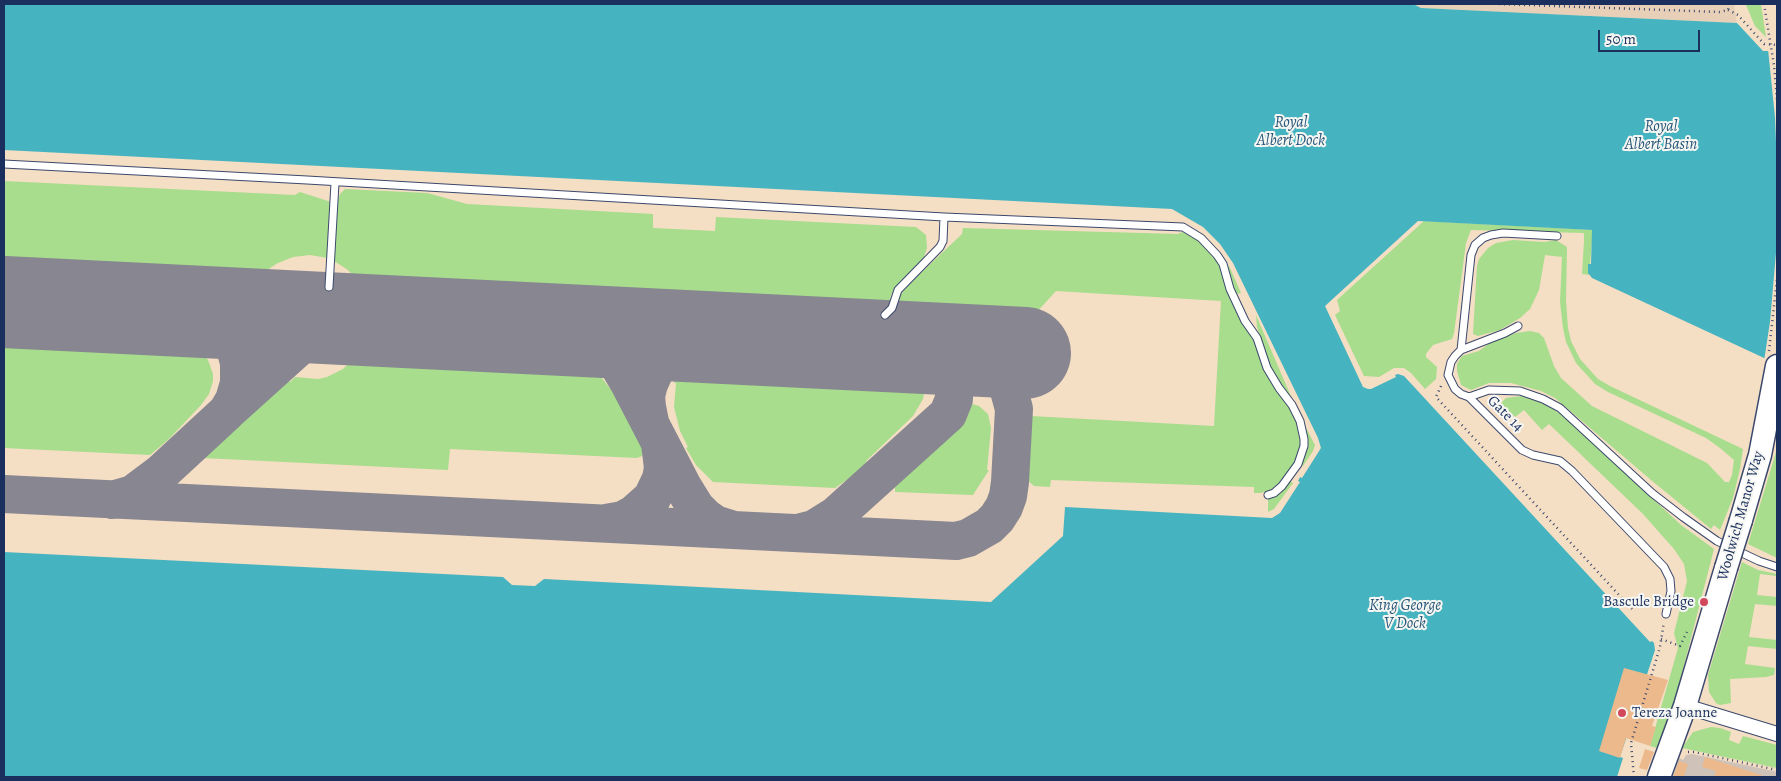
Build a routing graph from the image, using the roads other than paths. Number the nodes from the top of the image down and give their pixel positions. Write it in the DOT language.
graph roads {
  1 [pos="4,164"];
  2 [pos="335,183"];
  3 [pos="944,217"];
  4 [pos="1557,236"];
  5 [pos="329,287"];
  6 [pos="885,315"];
  7 [pos="1518,326"];
  8 [pos="1461,350"];
  9 [pos="1777,366"];
  10 [pos="1469,397"];
  11 [pos="1268,495"];
  12 [pos="1777,567"];
  13 [pos="1666,614"];
  14 [pos="1685,706"];
  15 [pos="1777,734"];
  16 [pos="1660,775"];
  1 -- 2 [label="lane"];
  2 -- 3 [label="lane"];
  2 -- 5 [label="lane"];
  3 -- 6 [label="lane"];
  3 -- 11 [label="lane"];
  4 -- 8 [label="lane"];
  7 -- 8 [label="lane"];
  8 -- 10 [label="lane, Gate 14"];
  9 -- 14 [label="highway, Woolwich Manor Way, bridge"];
  10 -- 12 [label="lane"];
  10 -- 13 [label="lane, Gate 14"];
  14 -- 15 [label="street"];
  14 -- 16 [label="highway, Woolwich Manor Way"];
}
